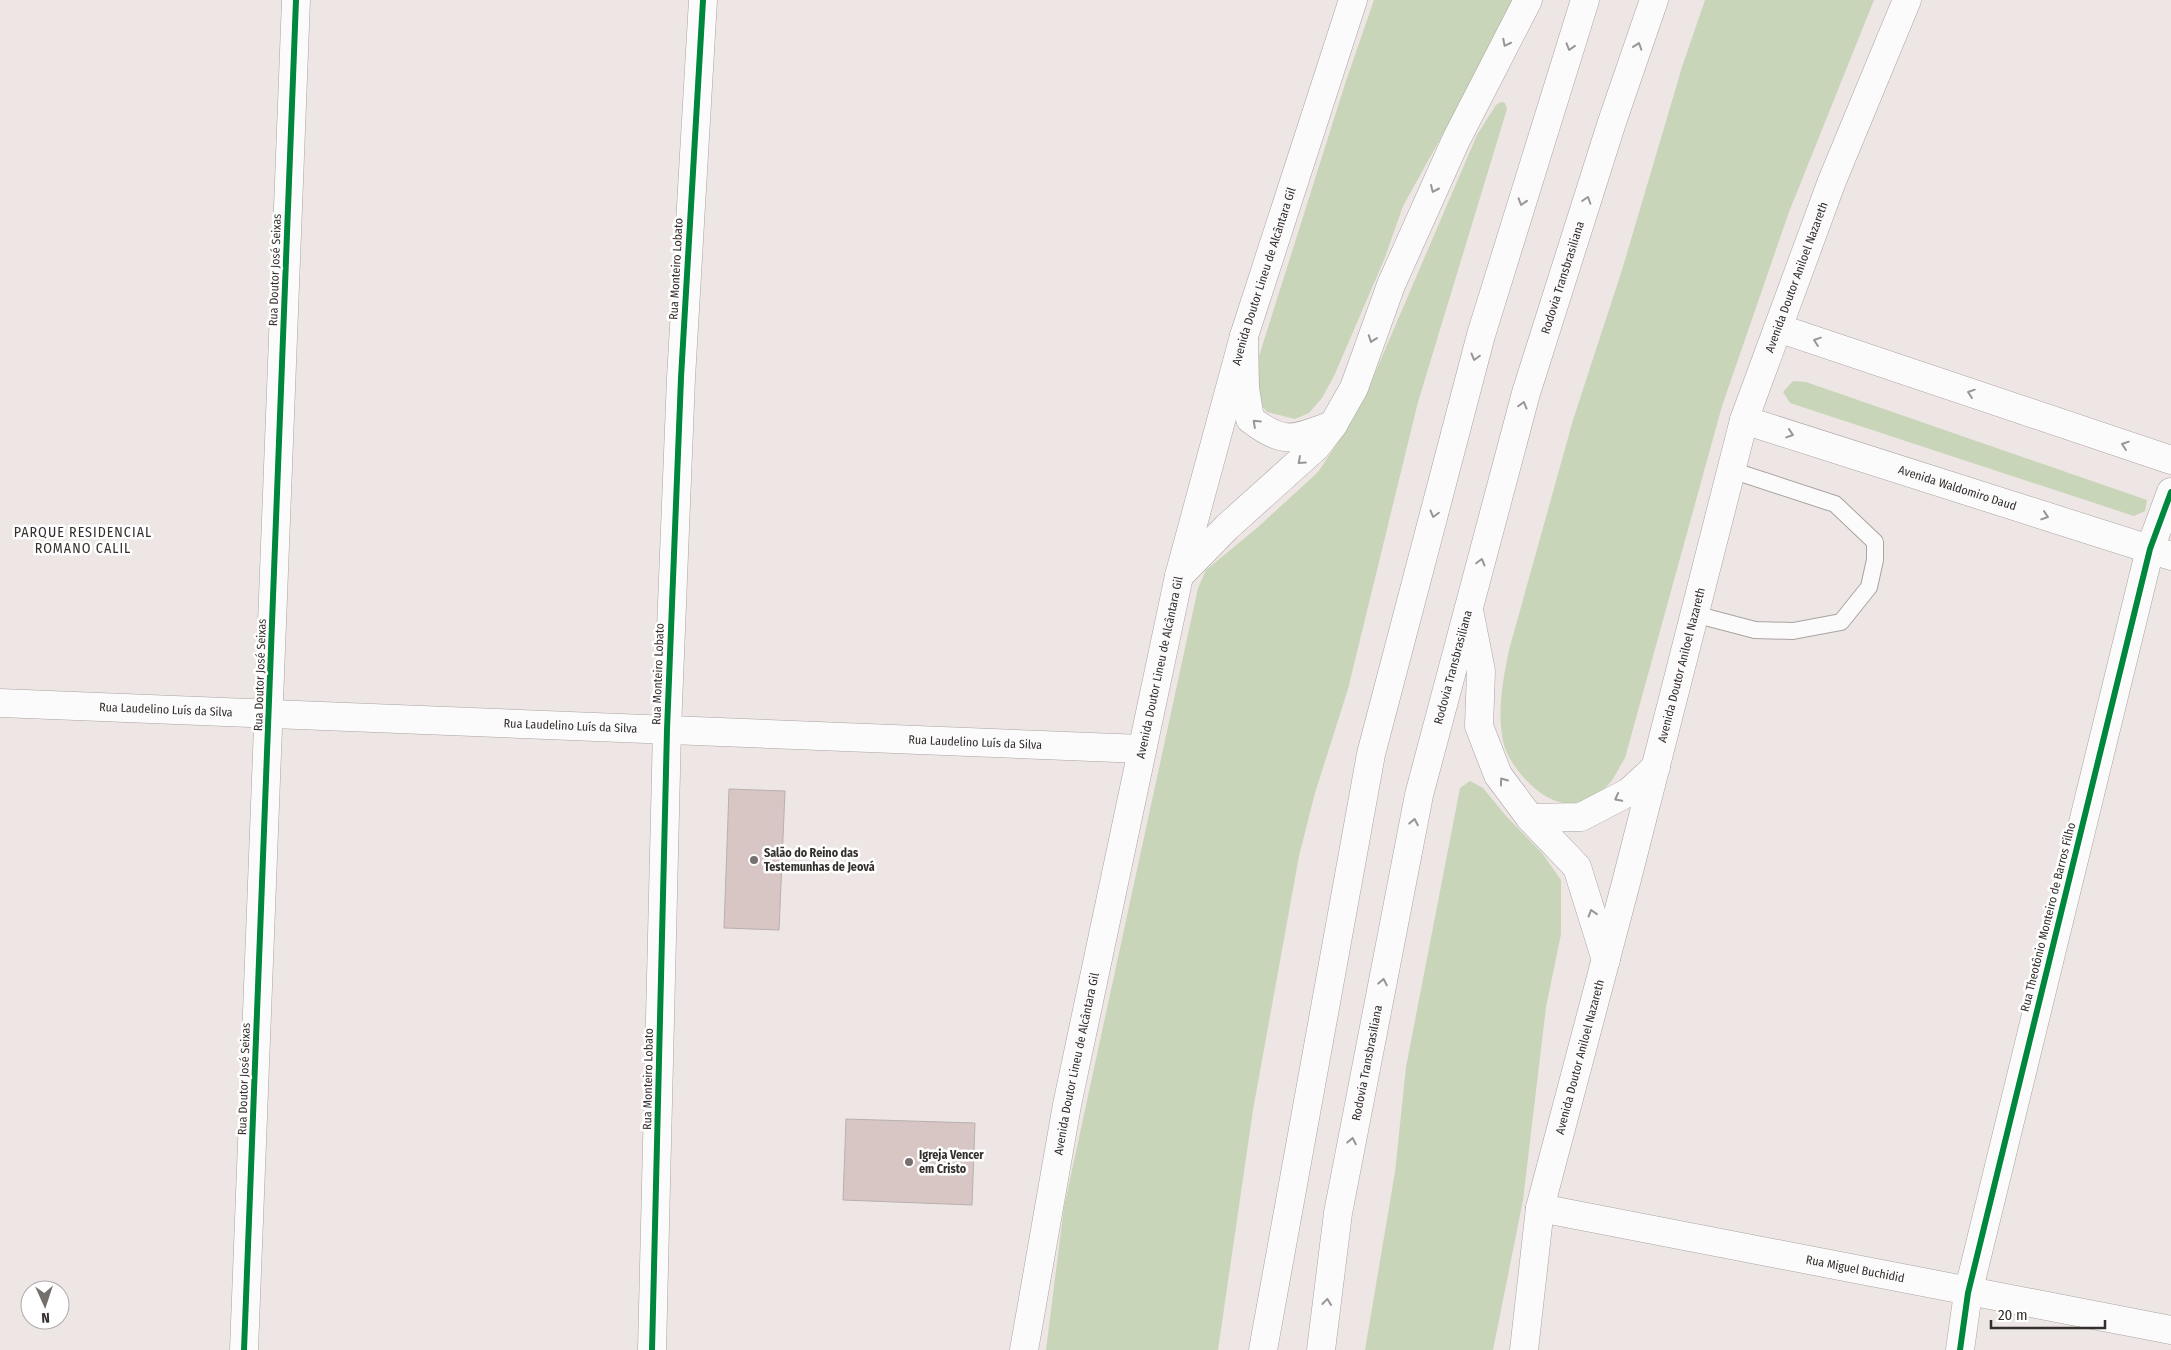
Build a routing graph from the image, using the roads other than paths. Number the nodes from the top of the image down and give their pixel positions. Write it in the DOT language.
graph roads {
  1 [pos="296,0"];
  2 [pos="703,0"];
  3 [pos="1353,0"];
  4 [pos="1528,0"];
  5 [pos="1585,0"];
  6 [pos="1654,0"];
  7 [pos="1907,0"];
  8 [pos="1778,328"];
  9 [pos="1244,336"];
  10 [pos="1744,420"];
  11 [pos="1333,425"];
  12 [pos="2171,460"];
  13 [pos="1731,470"];
  14 [pos="2171,492"];
  15 [pos="2160,552"];
  16 [pos="1179,576"];
  17 [pos="1469,610"];
  18 [pos="1694,614"];
  19 [pos="0,703"];
  20 [pos="270,714"];
  21 [pos="667,730"];
  22 [pos="1142,749"];
  23 [pos="1656,767"];
  24 [pos="1530,818"];
  25 [pos="1606,960"];
  26 [pos="1540,1208"];
  27 [pos="1968,1293"];
  28 [pos="2171,1330"];
  29 [pos="244,1350"];
  30 [pos="652,1350"];
  31 [pos="1024,1350"];
  32 [pos="1263,1350"];
  33 [pos="1321,1350"];
  34 [pos="1524,1350"];
  35 [pos="1960,1350"];
  1 -- 20 [label="main road, Rua Doutor José Seixas"];
  2 -- 21 [label="main road, Rua Monteiro Lobato"];
  3 -- 9 [label="main road, Avenida Doutor Lineu de Alcântara Gil"];
  4 -- 11 [label="main road, one-way"];
  5 -- 32 [label="main road, one-way"];
  17 -- 6 [label="main road, Rodovia Transbrasiliana, one-way"];
  7 -- 8 [label="main road, Avenida Doutor Aniloel Nazareth"];
  8 -- 10 [label="main road, Avenida Doutor Aniloel Nazareth"];
  12 -- 8 [label="main road, one-way"];
  11 -- 9 [label="main road, one-way"];
  9 -- 16 [label="main road, Avenida Doutor Lineu de Alcântara Gil"];
  10 -- 13 [label="main road, Avenida Doutor Aniloel Nazareth"];
  10 -- 15 [label="main road, Avenida Waldomiro Daud, one-way"];
  11 -- 16 [label="main road, one-way"];
  13 -- 18 [label="main road, Avenida Doutor Aniloel Nazareth"];
  13 -- 18 [label="lane"];
  14 -- 15 [label="main road, Rua Theotônio Monteiro de Barros Filho"];
  15 -- 27 [label="main road, Rua Theotônio Monteiro de Barros Filho"];
  16 -- 22 [label="main road, Avenida Doutor Lineu de Alcântara Gil"];
  24 -- 17 [label="main road, one-way"];
  33 -- 17 [label="main road, Rodovia Transbrasiliana, one-way"];
  18 -- 23 [label="main road, Avenida Doutor Aniloel Nazareth"];
  19 -- 20 [label="main road, Rua Laudelino Luís da Silva"];
  20 -- 21 [label="main road, Rua Laudelino Luís da Silva"];
  20 -- 29 [label="main road, Rua Doutor José Seixas"];
  21 -- 22 [label="main road, Rua Laudelino Luís da Silva"];
  21 -- 30 [label="main road, Rua Monteiro Lobato"];
  22 -- 31 [label="main road, Avenida Doutor Lineu de Alcântara Gil"];
  23 -- 24 [label="main road, one-way"];
  23 -- 25 [label="main road, Avenida Doutor Aniloel Nazareth"];
  25 -- 24 [label="main road, one-way"];
  25 -- 26 [label="main road, Avenida Doutor Aniloel Nazareth"];
  26 -- 27 [label="main road, Rua Miguel Buchidid"];
  26 -- 34 [label="main road, Avenida Doutor Aniloel Nazareth"];
  27 -- 28 [label="main road, Rua Miguel Buchidid"];
  27 -- 35 [label="main road, Rua Theotônio Monteiro de Barros Filho"];
}
